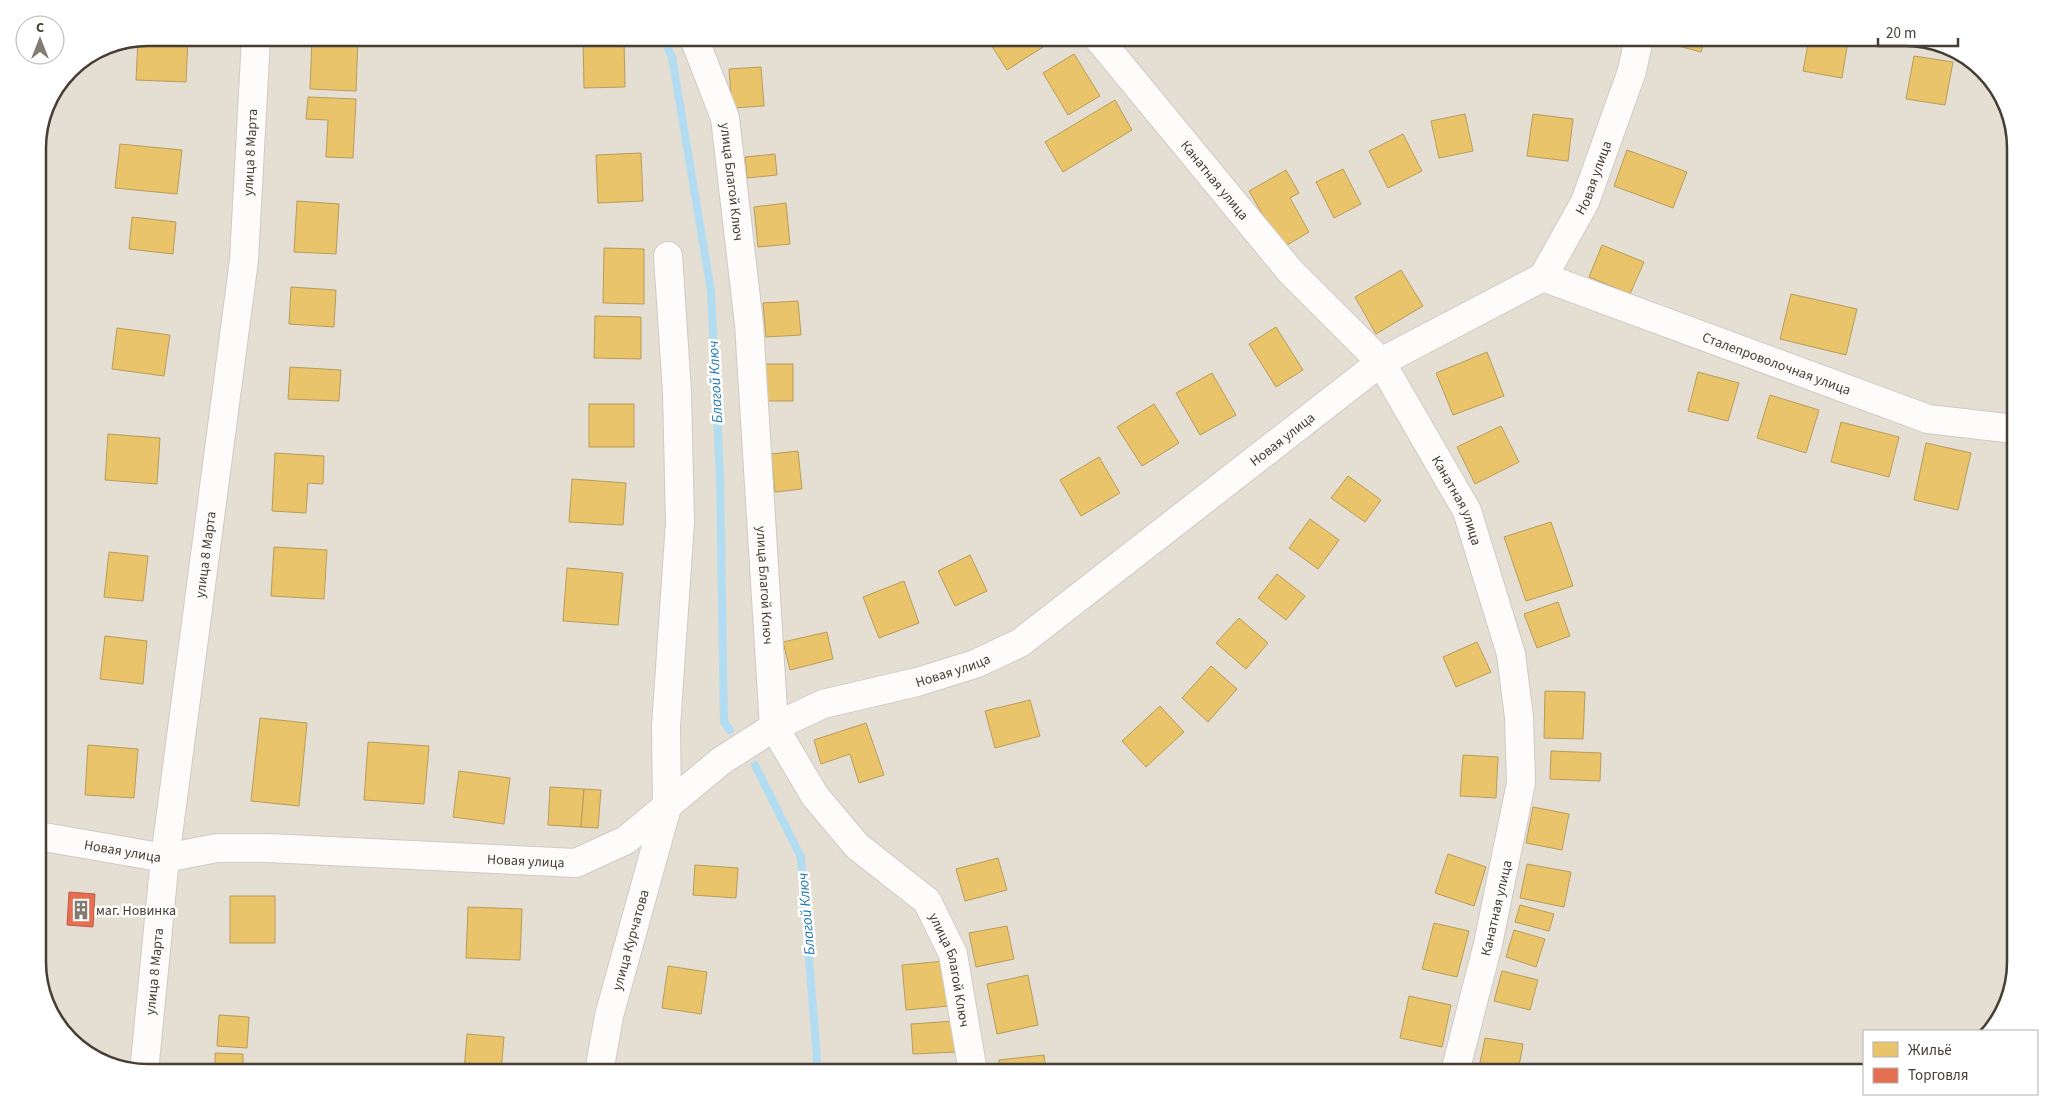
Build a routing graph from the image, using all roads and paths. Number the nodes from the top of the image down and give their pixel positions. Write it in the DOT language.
graph roads {
  1 [pos="256,46"];
  2 [pos="697,46"];
  3 [pos="1105,46"];
  4 [pos="1637,46"];
  5 [pos="668,256"];
  6 [pos="1543,277"];
  7 [pos="1381,362"];
  8 [pos="2007,428"];
  9 [pos="774,727"];
  10 [pos="667,807"];
  11 [pos="46,837"];
  12 [pos="165,858"];
  13 [pos="145,1064"];
  14 [pos="600,1064"];
  15 [pos="972,1064"];
  16 [pos="1457,1064"];
  1 -- 12 [label="street, улица 8 Марта"];
  2 -- 9 [label="street, улица Благой Ключ"];
  3 -- 7 [label="street, Канатная улица"];
  4 -- 6 [label="street, Новая улица"];
  5 -- 10 [label="street"];
  6 -- 7 [label="street, Новая улица"];
  6 -- 8 [label="street, Сталепроволочная улица"];
  7 -- 9 [label="street, Новая улица"];
  7 -- 16 [label="street, Канатная улица"];
  9 -- 10 [label="street, Новая улица"];
  9 -- 15 [label="street, улица Благой Ключ"];
  10 -- 12 [label="street, Новая улица"];
  10 -- 14 [label="street, улица Курчатова"];
  11 -- 12 [label="street, Новая улица"];
  12 -- 13 [label="street, улица 8 Марта"];
}
